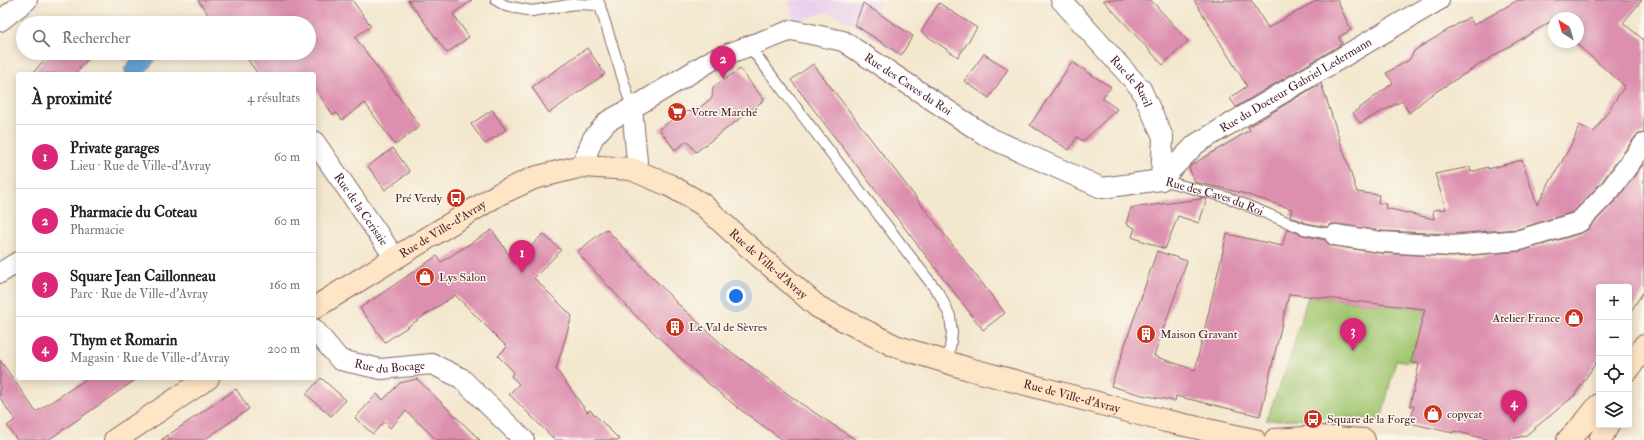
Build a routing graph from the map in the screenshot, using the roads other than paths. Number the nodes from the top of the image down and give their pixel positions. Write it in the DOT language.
graph roads {
  1 [pos="27,0"];
  2 [pos="496,0"];
  3 [pos="1061,0"];
  4 [pos="1439,0"];
  5 [pos="599,3"];
  6 [pos="0,21"];
  7 [pos="749,46"];
  8 [pos="632,108"];
  9 [pos="316,143"];
  10 [pos="1644,144"];
  11 [pos="582,166"];
  12 [pos="638,172"];
  13 [pos="1161,180"];
  14 [pos="1335,234"];
  15 [pos="395,258"];
  16 [pos="16,263"];
  17 [pos="0,274"];
  18 [pos="316,307"];
  19 [pos="316,331"];
  20 [pos="1644,346"];
  21 [pos="948,362"];
  22 [pos="1632,365"];
  23 [pos="205,380"];
  24 [pos="1596,408"];
  25 [pos="1606,428"];
  26 [pos="115,440"];
  27 [pos="524,440"];
  28 [pos="1254,440"];
  29 [pos="1274,440"];
  30 [pos="1364,440"];
  31 [pos="1569,440"];
  32 [pos="1600,440"];
  1 -- 6 [label="street"];
  2 -- 5 [label="lane"];
  3 -- 13 [label="street, Rue de Rueil"];
  4 -- 13 [label="street, Rue du Docteur Gabriel Ledermann"];
  5 -- 8 [label="lane"];
  7 -- 8 [label="street, Rue des Caves du Roi"];
  7 -- 13 [label="street, Rue des Caves du Roi"];
  7 -- 21 [label="lane"];
  8 -- 11 [label="street, Rue des Caves du Roi"];
  8 -- 12 [label="street"];
  9 -- 15 [label="street, Rue de la Cerisaie"];
  10 -- 14 [label="street, Rue des Caves du Roi"];
  11 -- 12 [label="main road, Rue de Ville-d'Avray"];
  11 -- 15 [label="main road, Rue de Ville-d'Avray"];
  12 -- 21 [label="main road, Rue de Ville-d'Avray"];
  13 -- 14 [label="lane, Rue des Caves du Roi"];
  15 -- 18 [label="main road, Rue de Ville-d'Avray"];
  16 -- 17 [label="street"];
  19 -- 27 [label="street, Rue du Bocage"];
  20 -- 22 [label="main road"];
  21 -- 28 [label="main road, Rue de Ville-d'Avray"];
  23 -- 26 [label="main road"];
  24 -- 31 [label="main road"];
  25 -- 32 [label="main road"];
  29 -- 30 [label="main road"];
}
